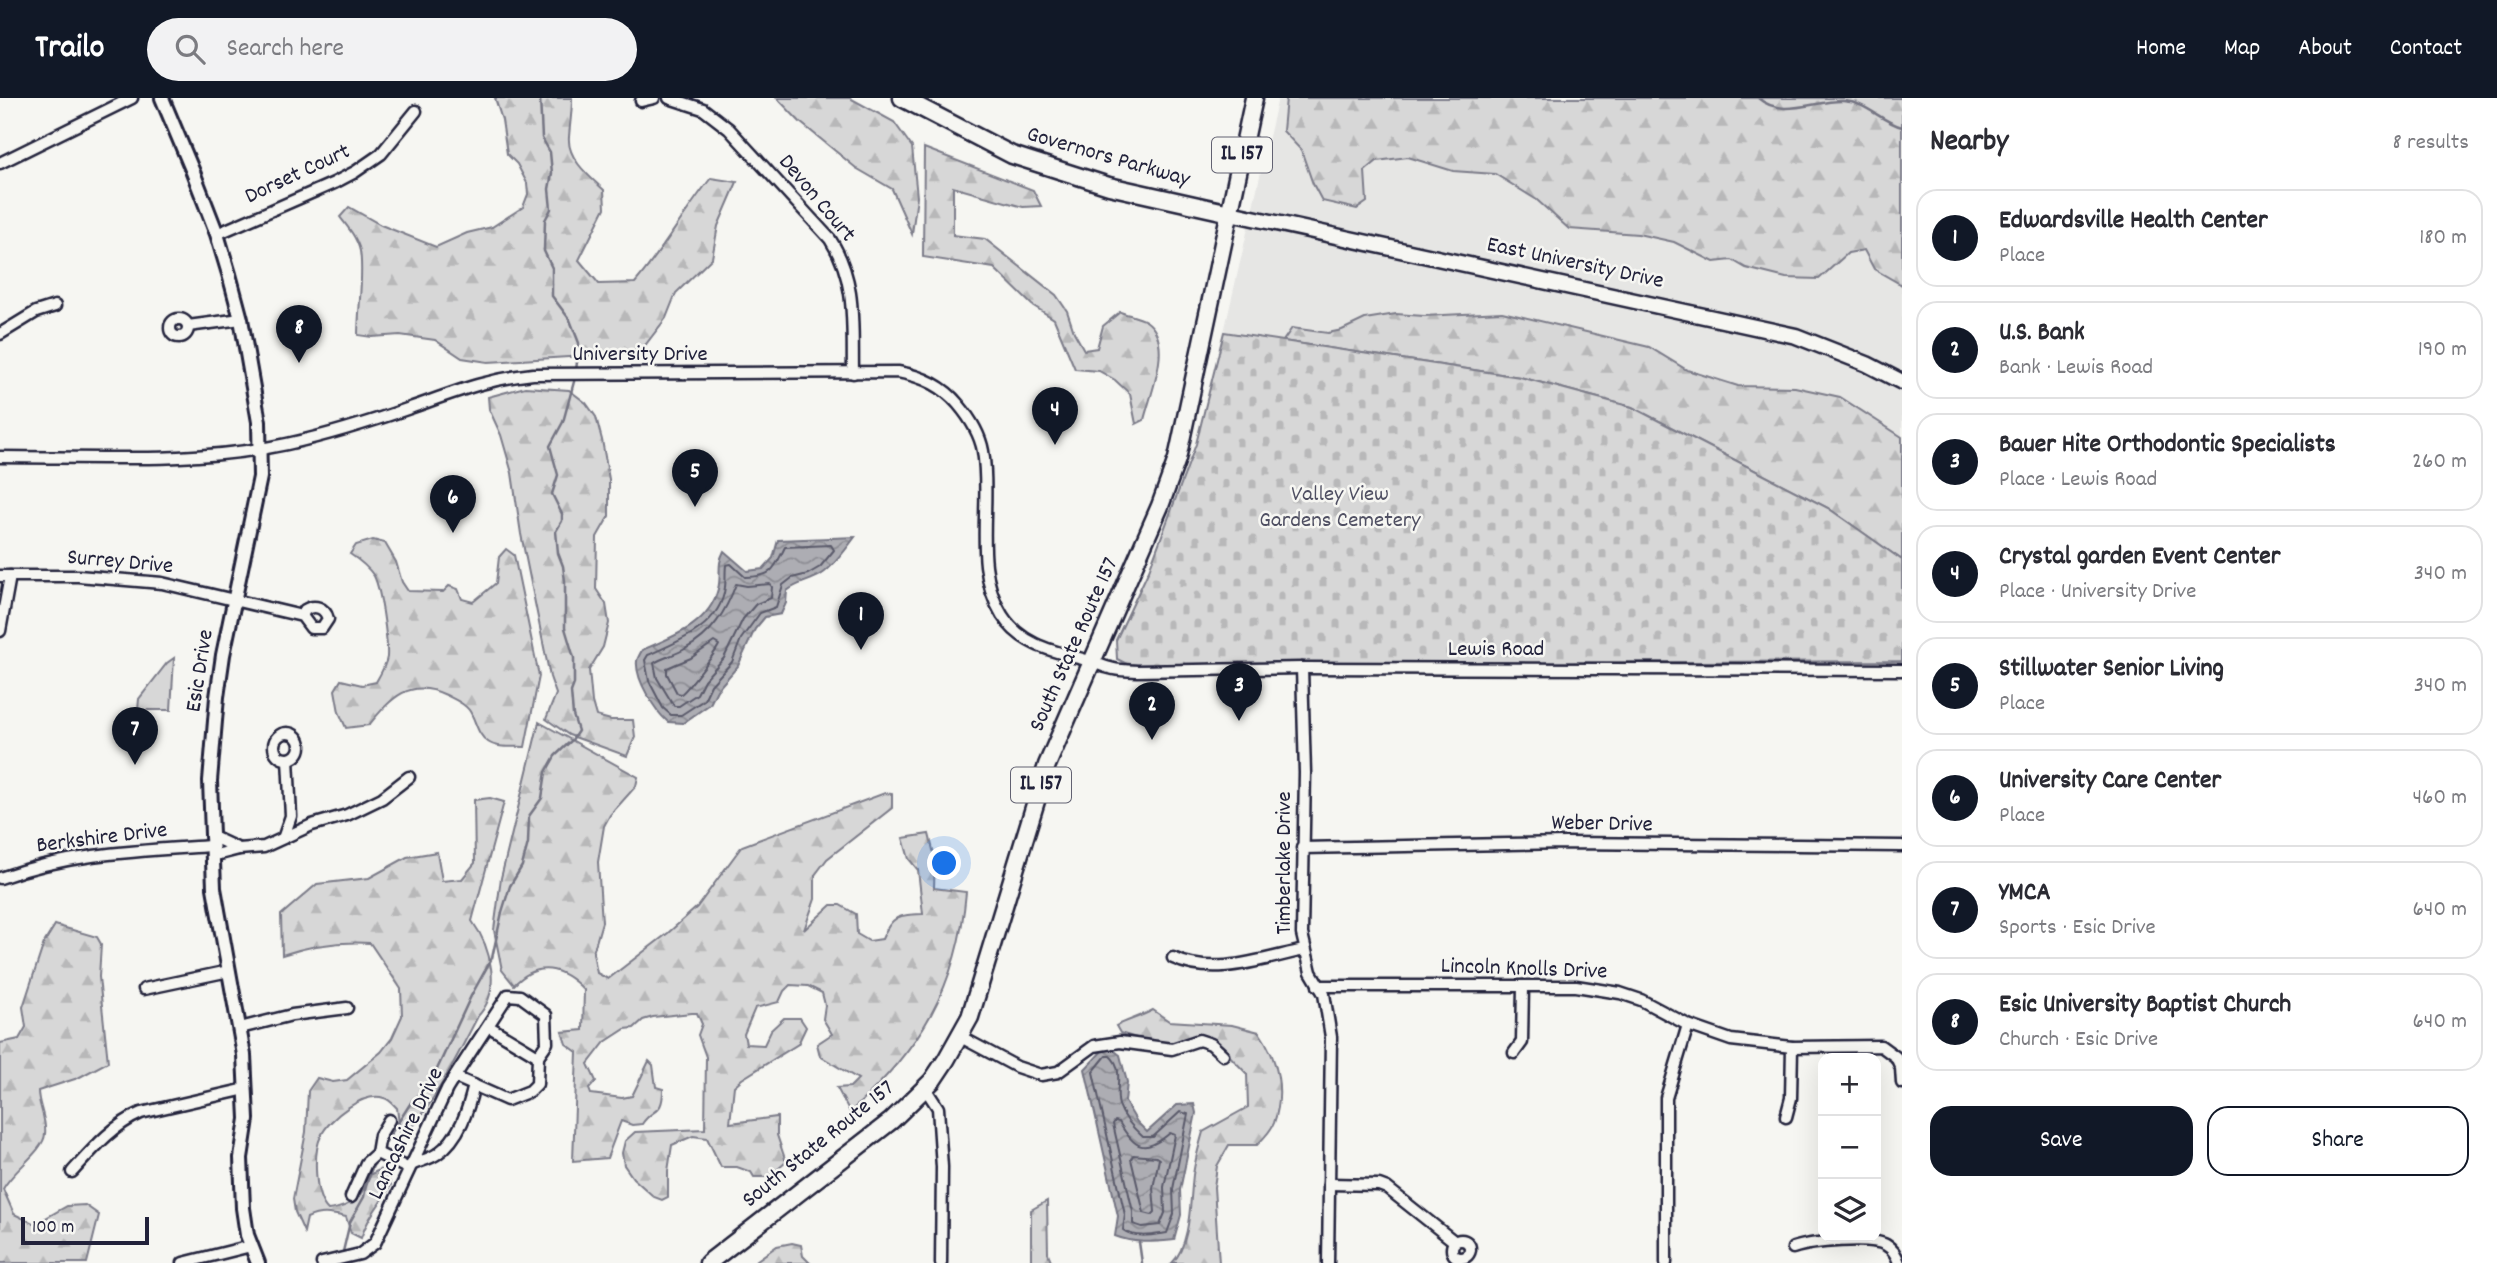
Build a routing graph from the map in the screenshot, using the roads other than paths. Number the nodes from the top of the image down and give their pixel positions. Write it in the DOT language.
graph roads {
  1 [pos="132,98"];
  2 [pos="162,98"];
  3 [pos="654,98"];
  4 [pos="669,98"];
  5 [pos="902,98"];
  6 [pos="1254,98"];
  7 [pos="641,101"];
  8 [pos="416,111"];
  9 [pos="0,163"];
  10 [pos="1230,213"];
  11 [pos="217,233"];
  12 [pos="55,306"];
  13 [pos="241,318"];
  14 [pos="188,326"];
  15 [pos="0,334"];
  16 [pos="853,373"];
  17 [pos="1902,382"];
  18 [pos="260,449"];
  19 [pos="0,457"];
  20 [pos="5,576"];
  21 [pos="235,599"];
  22 [pos="302,616"];
  23 [pos="0,631"];
  24 [pos="1091,661"];
  25 [pos="1302,668"];
  26 [pos="1902,670"];
  27 [pos="288,759"];
  28 [pos="409,776"];
  29 [pos="291,807"];
  30 [pos="313,825"];
  31 [pos="284,836"];
  32 [pos="211,846"];
  33 [pos="1902,846"];
  34 [pos="1302,848"];
  35 [pos="239,849"];
  36 [pos="0,878"];
  37 [pos="1304,950"];
  38 [pos="1173,958"];
  39 [pos="229,971"];
  40 [pos="1318,986"];
  41 [pos="1523,986"];
  42 [pos="144,989"];
  43 [pos="347,1008"];
  44 [pos="1688,1025"];
  45 [pos="488,1026"];
  46 [pos="240,1028"];
  47 [pos="959,1036"];
  48 [pos="1792,1047"];
  49 [pos="1514,1053"];
  50 [pos="1223,1055"];
  51 [pos="538,1056"];
  52 [pos="455,1077"];
  53 [pos="1902,1083"];
  54 [pos="474,1085"];
  55 [pos="246,1088"];
  56 [pos="925,1088"];
  57 [pos="1786,1117"];
  58 [pos="389,1120"];
  59 [pos="377,1153"];
  60 [pos="410,1167"];
  61 [pos="72,1172"];
  62 [pos="1329,1184"];
  63 [pos="351,1197"];
  64 [pos="1455,1242"];
  65 [pos="251,1246"];
  66 [pos="1793,1248"];
  67 [pos="183,1263"];
  68 [pos="258,1263"];
  69 [pos="321,1263"];
  70 [pos="708,1263"];
  71 [pos="941,1263"];
  72 [pos="1328,1263"];
  73 [pos="1666,1263"];
  74 [pos="1899,1263"];
  1 -- 9 [label="street"];
  2 -- 11 [label="street, Esic Drive"];
  3 -- 7 [label="street"];
  4 -- 16 [label="street, Devon Court"];
  5 -- 10 [label="main road, Governors Parkway"];
  6 -- 10 [label="main road, South State Route 157 / IL 157"];
  8 -- 11 [label="street, Dorset Court"];
  10 -- 17 [label="main road, East University Drive"];
  10 -- 24 [label="main road, South State Route 157 / IL 157"];
  11 -- 13 [label="street, Esic Drive"];
  12 -- 15 [label="street"];
  13 -- 14 [label="street"];
  13 -- 18 [label="street, Esic Drive"];
  16 -- 18 [label="street, University Drive"];
  16 -- 24 [label="street, University Drive"];
  18 -- 19 [label="street, University Drive"];
  18 -- 21 [label="street, Esic Drive"];
  20 -- 21 [label="street, Surrey Drive"];
  20 -- 23 [label="street"];
  21 -- 22 [label="street, Surrey Drive"];
  21 -- 32 [label="street, Esic Drive"];
  24 -- 25 [label="street, Lewis Road"];
  24 -- 47 [label="main road, South State Route 157 / IL 157"];
  25 -- 26 [label="street, Lewis Road"];
  25 -- 34 [label="street, Timberlake Drive"];
  27 -- 29 [label="street"];
  28 -- 30 [label="street, Berkshire Drive"];
  29 -- 30 [label="street"];
  29 -- 31 [label="street"];
  30 -- 31 [label="street, Berkshire Drive"];
  31 -- 35 [label="street, Berkshire Drive"];
  32 -- 35 [label="street"];
  32 -- 35 [label="street, Berkshire Drive"];
  32 -- 36 [label="street, Berkshire Drive"];
  32 -- 39 [label="street, Esic Drive"];
  33 -- 34 [label="street, Weber Drive"];
  34 -- 37 [label="street, Timberlake Drive"];
  37 -- 38 [label="street"];
  37 -- 40 [label="street, Timberlake Drive"];
  39 -- 42 [label="street"];
  39 -- 46 [label="street, Esic Drive"];
  40 -- 41 [label="street, Lincoln Knolls Drive"];
  40 -- 62 [label="street, Timberlake Drive"];
  41 -- 44 [label="street, Lincoln Knolls Drive"];
  41 -- 49 [label="street"];
  43 -- 46 [label="street"];
  44 -- 48 [label="street, Lincoln Knolls Drive"];
  44 -- 73 [label="street"];
  45 -- 51 [label="street"];
  45 -- 51 [label="street, Lancashire Drive"];
  45 -- 52 [label="street, Lancashire Drive"];
  46 -- 55 [label="street, Esic Drive"];
  47 -- 50 [label="street"];
  47 -- 56 [label="main road, South State Route 157 / IL 157"];
  48 -- 53 [label="street, Lincoln Knolls Drive"];
  48 -- 57 [label="street"];
  51 -- 54 [label="street"];
  52 -- 54 [label="street"];
  52 -- 60 [label="street, Lancashire Drive"];
  54 -- 60 [label="street"];
  55 -- 61 [label="street"];
  55 -- 65 [label="street, Esic Drive"];
  56 -- 70 [label="main road, South State Route 157 / IL 157"];
  56 -- 71 [label="street"];
  58 -- 59 [label="street"];
  59 -- 60 [label="street"];
  59 -- 63 [label="street"];
  60 -- 69 [label="street, Lancashire Drive"];
  62 -- 64 [label="street"];
  62 -- 72 [label="street, Timberlake Drive"];
  65 -- 67 [label="street"];
  65 -- 68 [label="street, Esic Drive"];
  66 -- 74 [label="street"];
}
